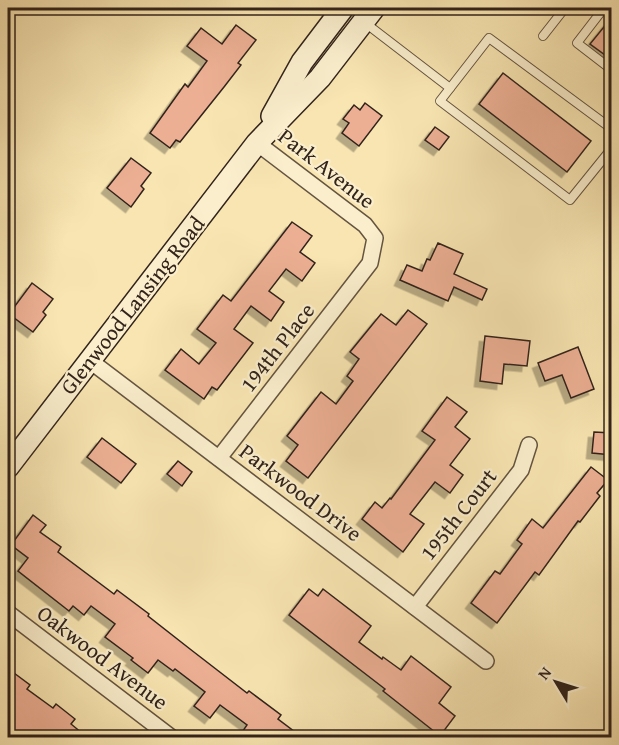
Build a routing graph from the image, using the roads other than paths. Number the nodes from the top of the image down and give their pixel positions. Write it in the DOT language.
graph roads {
  1 [pos="343,8"];
  2 [pos="565,8"];
  3 [pos="604,8"];
  4 [pos="369,14"];
  5 [pos="543,36"];
  6 [pos="612,70"];
  7 [pos="450,88"];
  8 [pos="612,129"];
  9 [pos="257,143"];
  10 [pos="612,148"];
  11 [pos="370,263"];
  12 [pos="89,360"];
  13 [pos="529,445"];
  14 [pos="219,458"];
  15 [pos="8,467"];
  16 [pos="415,607"];
  17 [pos="8,613"];
  18 [pos="486,661"];
  19 [pos="172,738"];
  1 -- 9 [label="main road, Glenwood Lansing Road"];
  2 -- 5 [label="lane"];
  3 -- 6 [label="lane"];
  4 -- 7 [label="lane"];
  4 -- 9 [label="main road, Glenwood Lansing Road"];
  7 -- 8 [label="lane"];
  7 -- 10 [label="lane"];
  9 -- 11 [label="street, Park Avenue"];
  9 -- 12 [label="main road, Glenwood Lansing Road"];
  11 -- 14 [label="street, 194th Place"];
  12 -- 14 [label="street, Parkwood Drive"];
  12 -- 15 [label="main road, Glenwood Lansing Road"];
  13 -- 16 [label="street, 195th Court"];
  14 -- 16 [label="street, Parkwood Drive"];
  16 -- 18 [label="street, Parkwood Drive"];
  17 -- 19 [label="street, Oakwood Avenue"];
}
